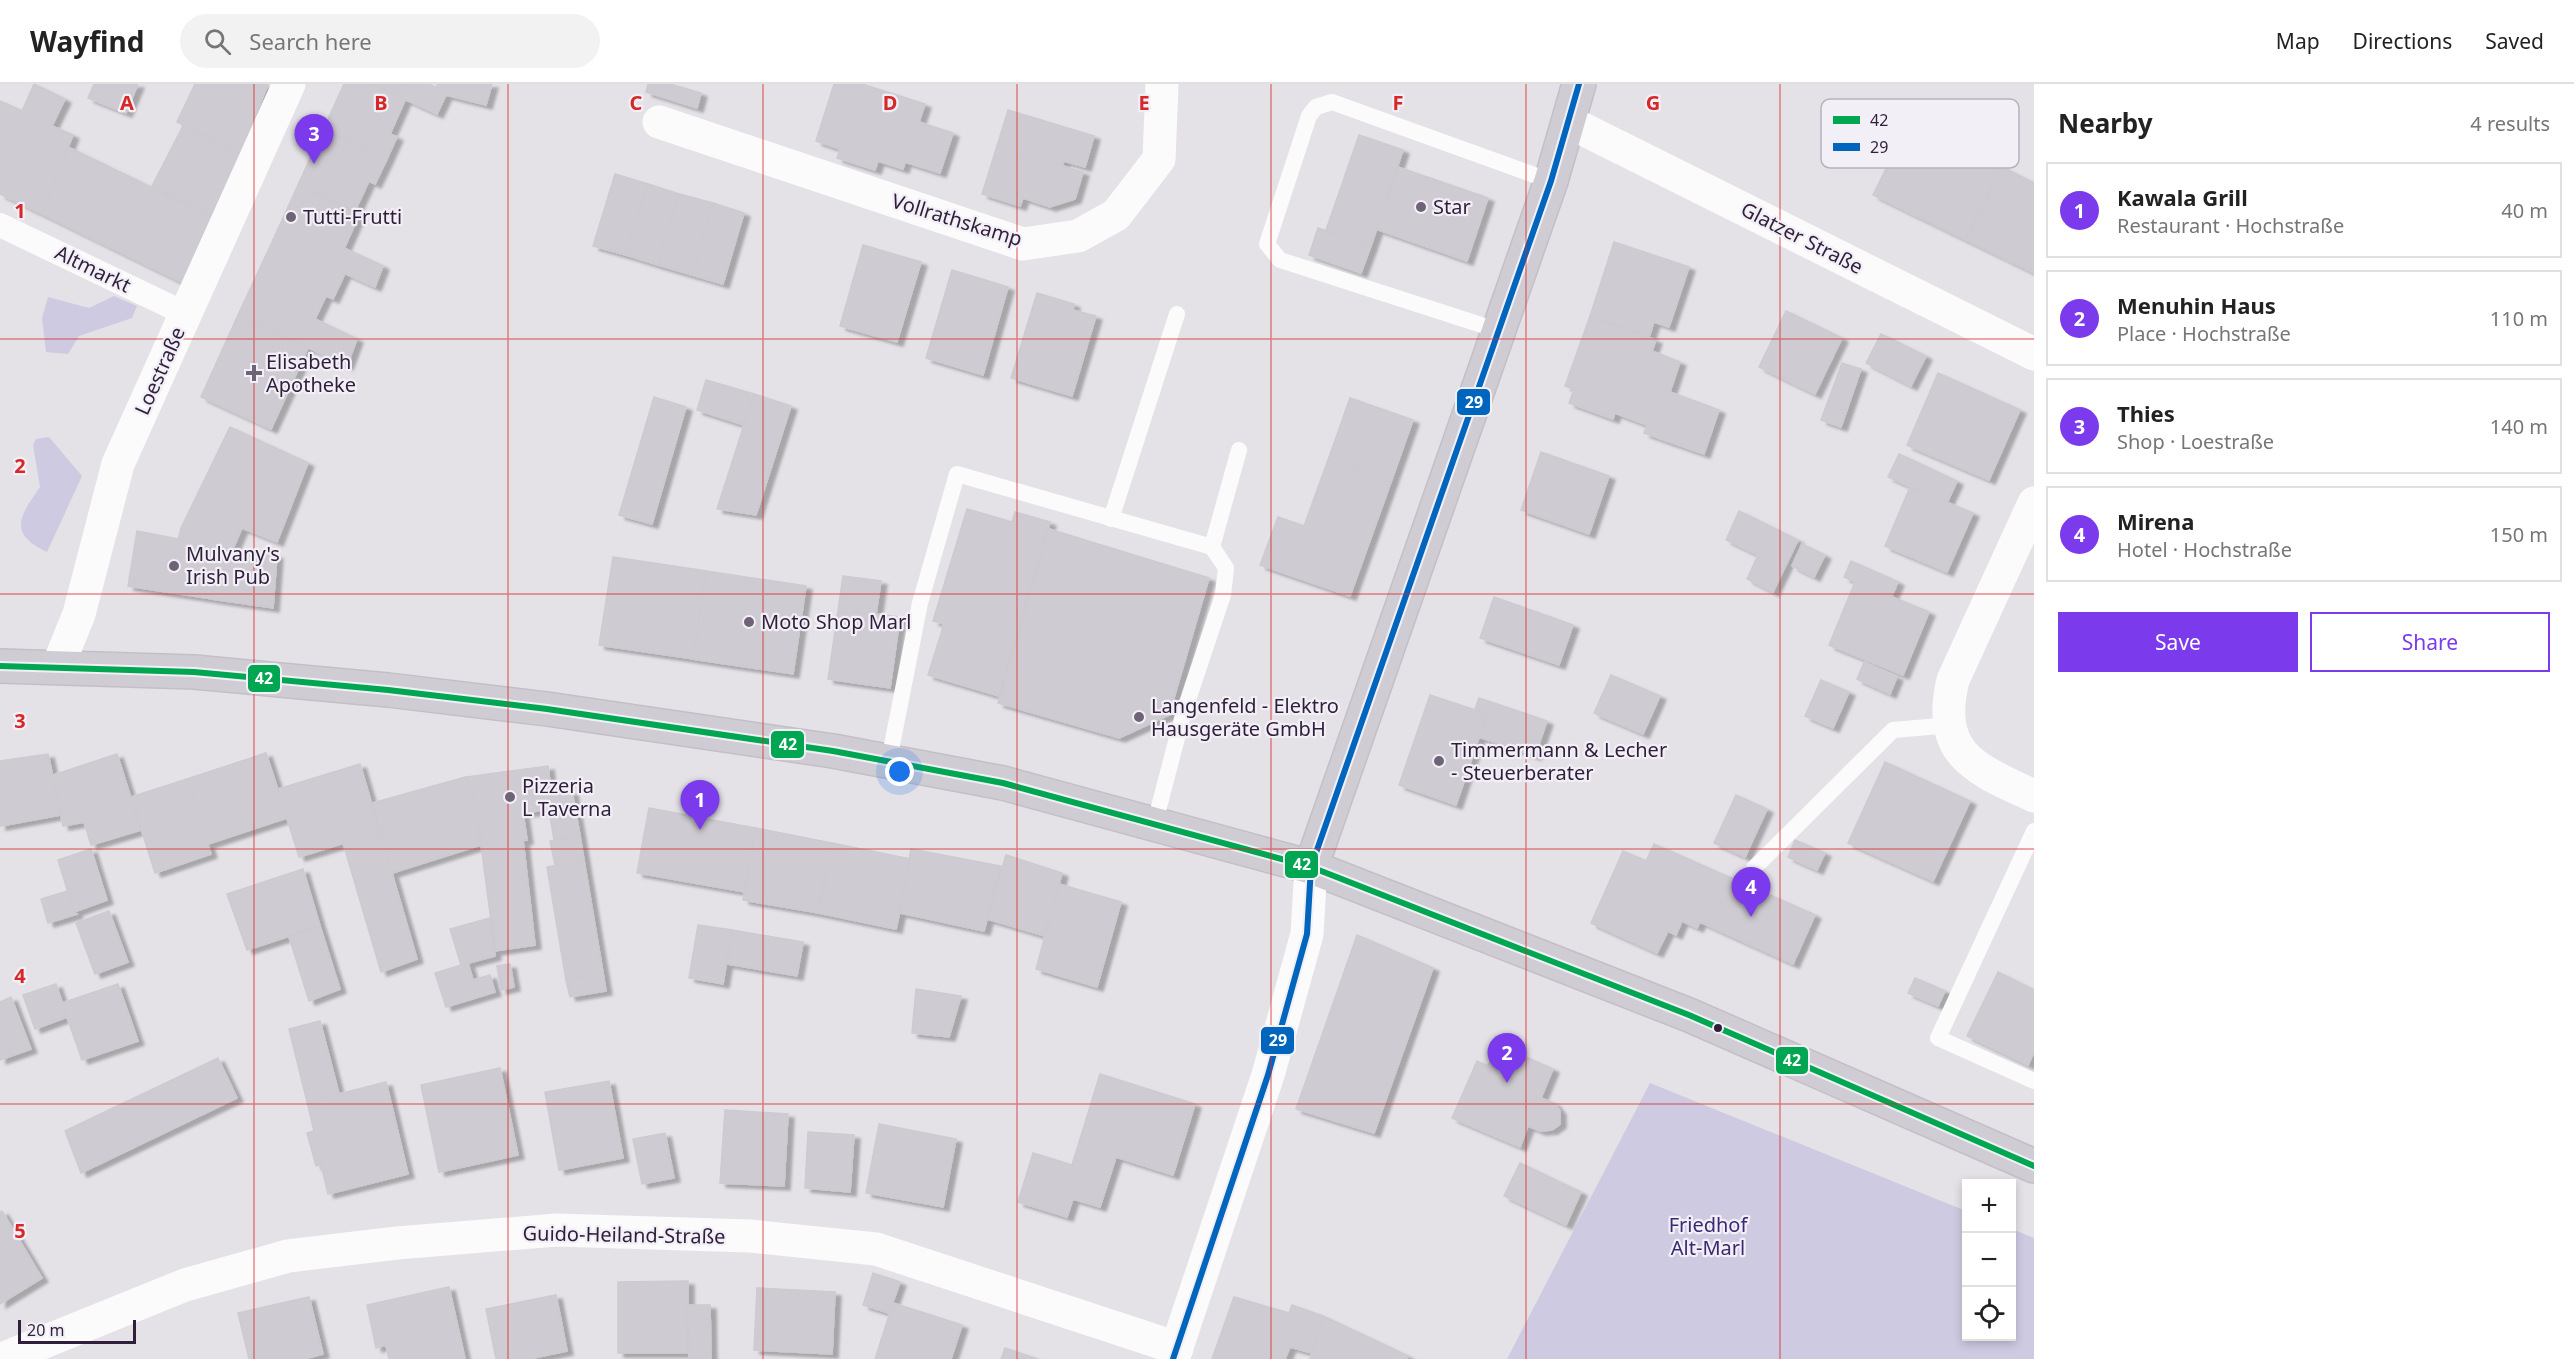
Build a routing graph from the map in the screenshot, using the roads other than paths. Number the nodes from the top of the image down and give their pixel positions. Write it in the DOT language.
graph roads {
  1 [pos="289,84"];
  2 [pos="1162,84"];
  3 [pos="1579,84"];
  4 [pos="659,122"];
  5 [pos="1569,122"];
  6 [pos="1551,181"];
  7 [pos="0,225"];
  8 [pos="186,314"];
  9 [pos="1177,314"];
  10 [pos="1497,330"];
  11 [pos="2034,354"];
  12 [pos="1239,450"];
  13 [pos="2034,503"];
  14 [pos="1111,519"];
  15 [pos="1212,547"];
  16 [pos="0,666"];
  17 [pos="58,666"];
  18 [pos="0,680"];
  19 [pos="1951,725"];
  20 [pos="889,760"];
  21 [pos="2034,796"];
  22 [pos="1154,826"];
  23 [pos="2034,831"];
  24 [pos="1311,867"];
  25 [pos="1754,868"];
  26 [pos="2034,1081"];
  27 [pos="2034,1166"];
  28 [pos="1175,1354"];
  29 [pos="2,1359"];
  1 -- 8 [label="street, Loestraße"];
  2 -- 4 [label="street, Vollrathskamp"];
  3 -- 5 [label="main road"];
  5 -- 6 [label="main road"];
  5 -- 11 [label="street, Glatzer Straße"];
  6 -- 10 [label="main road"];
  6 -- 10 [label="lane"];
  7 -- 8 [label="street, Altmarkt"];
  8 -- 17 [label="street, Loestraße"];
  9 -- 14 [label="lane"];
  10 -- 24 [label="main road"];
  12 -- 15 [label="lane"];
  13 -- 19 [label="street"];
  14 -- 15 [label="lane"];
  14 -- 20 [label="lane"];
  15 -- 22 [label="lane"];
  16 -- 17 [label="main road"];
  17 -- 18 [label="main road"];
  17 -- 20 [label="main road"];
  19 -- 21 [label="street"];
  19 -- 25 [label="lane"];
  20 -- 22 [label="main road"];
  22 -- 24 [label="main road"];
  23 -- 26 [label="lane"];
  24 -- 27 [label="main road"];
  24 -- 28 [label="street"];
  28 -- 29 [label="street, Guido-Heiland-Straße"];
}
